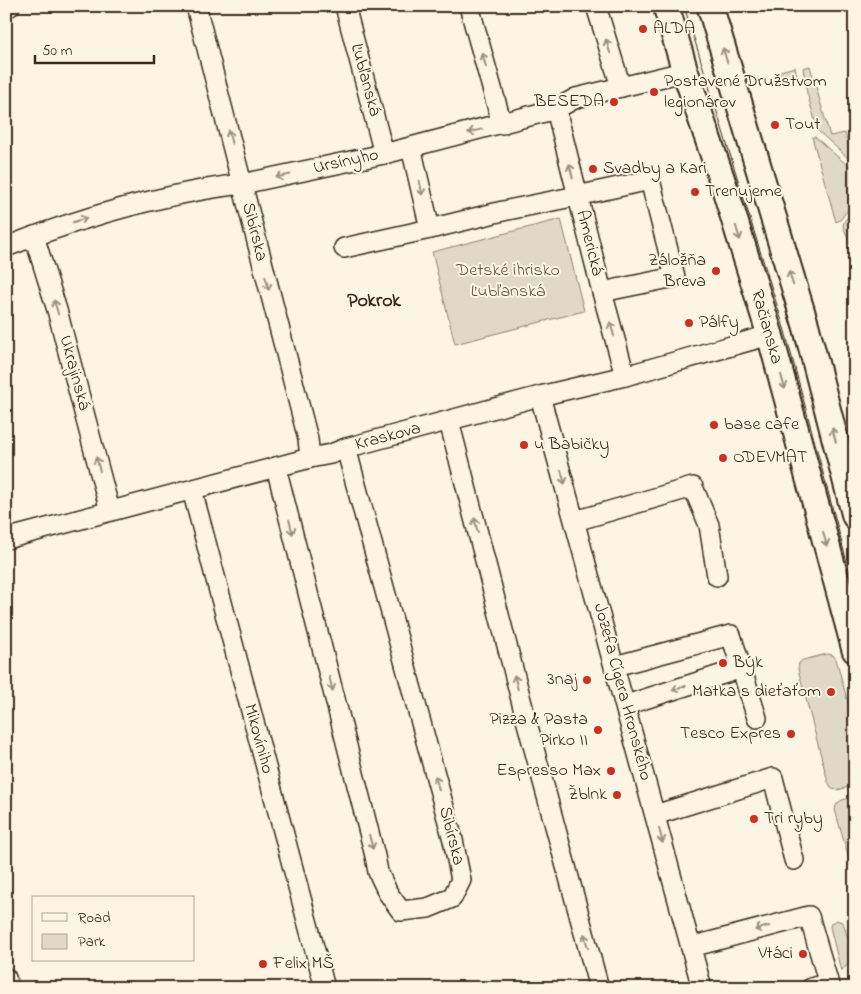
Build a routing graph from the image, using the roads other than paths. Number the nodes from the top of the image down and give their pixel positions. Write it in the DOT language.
graph roads {
  1 [pos="10,6"];
  2 [pos="196,6"];
  3 [pos="345,6"];
  4 [pos="469,6"];
  5 [pos="596,6"];
  6 [pos="666,6"];
  7 [pos="710,6"];
  8 [pos="6,7"];
  9 [pos="685,71"];
  10 [pos="621,87"];
  11 [pos="556,109"];
  12 [pos="502,124"];
  13 [pos="412,147"];
  14 [pos="384,154"];
  15 [pos="242,184"];
  16 [pos="577,196"];
  17 [pos="430,229"];
  18 [pos="34,236"];
  19 [pos="6,248"];
  20 [pos="344,248"];
  21 [pos="602,292"];
  22 [pos="770,335"];
  23 [pos="625,376"];
  24 [pos="540,396"];
  25 [pos="449,421"];
  26 [pos="346,448"];
  27 [pos="310,458"];
  28 [pos="276,467"];
  29 [pos="192,490"];
  30 [pos="110,511"];
  31 [pos="855,516"];
  32 [pos="575,521"];
  33 [pos="6,539"];
  34 [pos="717,576"];
  35 [pos="853,636"];
  36 [pos="615,666"];
  37 [pos="742,668"];
  38 [pos="626,705"];
  39 [pos="756,718"];
  40 [pos="655,815"];
  41 [pos="794,860"];
  42 [pos="691,947"];
  43 [pos="6,978"];
  44 [pos="823,986"];
  45 [pos="9,988"];
  46 [pos="325,988"];
  47 [pos="599,988"];
  48 [pos="702,988"];
  1 -- 8 [label="street"];
  15 -- 2 [label="street, Sibírska, one-way"];
  3 -- 14 [label="street, Ľubľanská"];
  12 -- 4 [label="street, one-way"];
  10 -- 5 [label="street, one-way"];
  6 -- 9 [label="main road, Račianska"];
  31 -- 7 [label="main road, one-way"];
  9 -- 10 [label="street, Ursínyho"];
  9 -- 22 [label="main road, Račianska, one-way"];
  10 -- 11 [label="street, Ursínyho"];
  11 -- 12 [label="street, Ursínyho"];
  16 -- 11 [label="street, Americká, one-way"];
  12 -- 13 [label="street, Ursínyho, one-way"];
  13 -- 14 [label="street, Ursínyho"];
  13 -- 17 [label="street, one-way"];
  14 -- 15 [label="street, Ursínyho, one-way"];
  18 -- 15 [label="street, Ursínyho, one-way"];
  15 -- 27 [label="street, Sibírska, one-way"];
  16 -- 17 [label="street"];
  16 -- 21 [label="street, Americká"];
  16 -- 21 [label="street"];
  17 -- 20 [label="street"];
  18 -- 19 [label="street, Ursínyho"];
  30 -- 18 [label="street, Ukrajinská, one-way"];
  23 -- 21 [label="street, Americká, one-way"];
  22 -- 23 [label="street, Kraskova"];
  22 -- 35 [label="main road, Račianska, one-way"];
  23 -- 24 [label="street, Kraskova"];
  24 -- 25 [label="street, Kraskova"];
  24 -- 32 [label="street, Jozefa Cígera Hronského, one-way"];
  25 -- 26 [label="street, Kraskova"];
  47 -- 25 [label="street, one-way"];
  26 -- 27 [label="street, Kraskova"];
  28 -- 26 [label="street, Sibírska, one-way"];
  27 -- 28 [label="street, Kraskova"];
  28 -- 29 [label="street, Kraskova"];
  29 -- 30 [label="street, Kraskova"];
  29 -- 46 [label="street, Mikovíniho"];
  30 -- 33 [label="street, Kraskova"];
  32 -- 34 [label="street"];
  32 -- 36 [label="street, Jozefa Cígera Hronského"];
  36 -- 37 [label="street"];
  36 -- 38 [label="street, Jozefa Cígera Hronského"];
  37 -- 38 [label="street, one-way"];
  37 -- 39 [label="street"];
  38 -- 40 [label="street, Jozefa Cígera Hronského"];
  40 -- 41 [label="street"];
  40 -- 42 [label="street, Jozefa Cígera Hronského, one-way"];
  44 -- 42 [label="street, one-way"];
  42 -- 48 [label="street, Jozefa Cígera Hronského"];
  43 -- 45 [label="street"];
}
